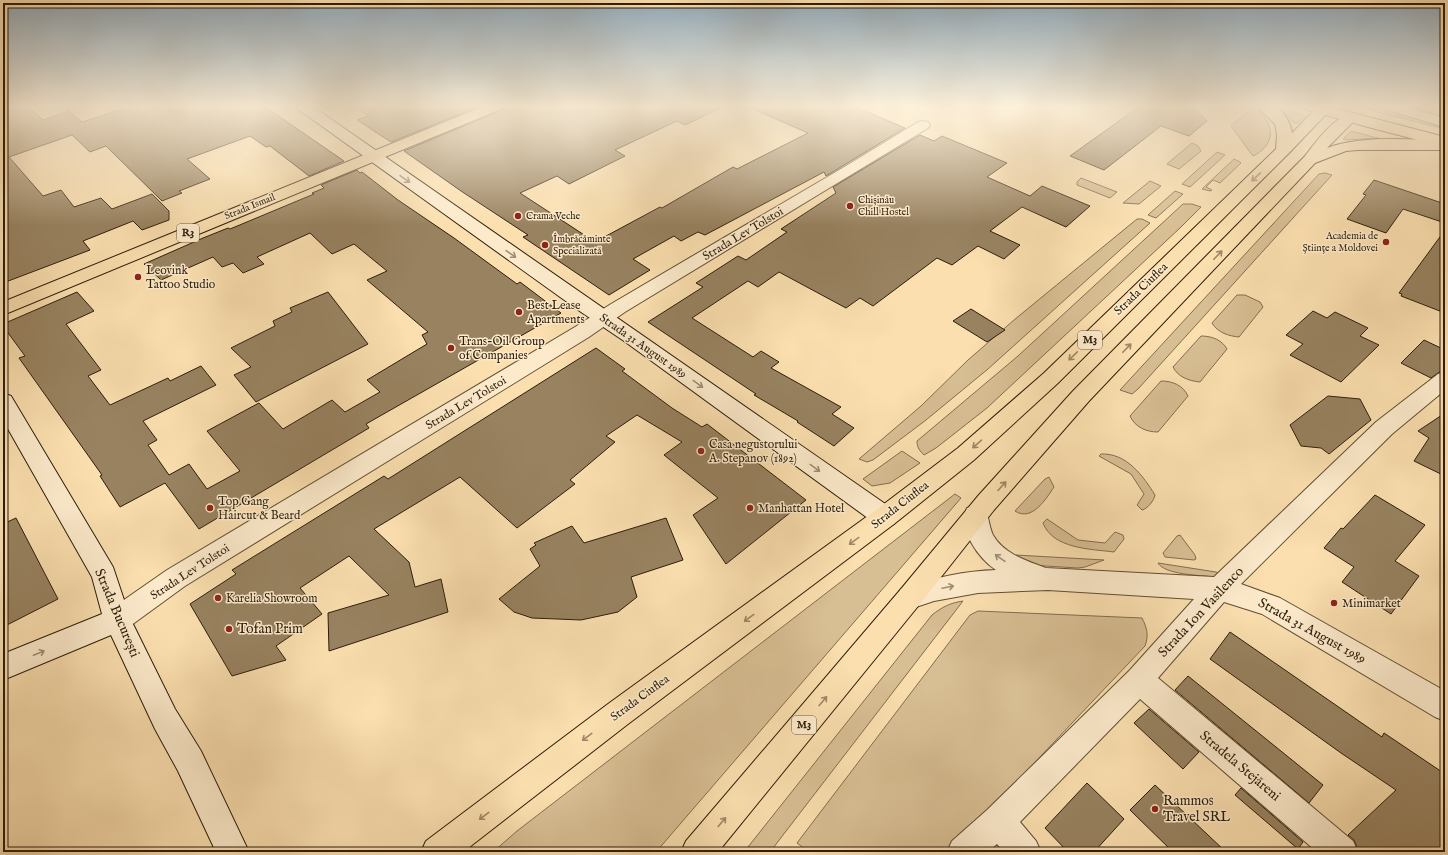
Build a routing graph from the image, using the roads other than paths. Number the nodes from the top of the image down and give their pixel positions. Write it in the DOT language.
graph roads {
  1 [pos="359,146"];
  2 [pos="398,146"];
  3 [pos="888,146"];
  4 [pos="1284,146"];
  5 [pos="1287,146"];
  6 [pos="1321,146"];
  7 [pos="1351,146"];
  8 [pos="1284,150"];
  9 [pos="373,156"];
  10 [pos="1310,159"];
  11 [pos="3,309"];
  12 [pos="604,318"];
  13 [pos="1445,379"];
  14 [pos="3,401"];
  15 [pos="976,515"];
  16 [pos="885,518"];
  17 [pos="1048,579"];
  18 [pos="1219,589"];
  19 [pos="910,597"];
  20 [pos="117,620"];
  21 [pos="3,668"];
  22 [pos="1139,680"];
  23 [pos="1445,707"];
  24 [pos="998,821"];
  25 [pos="234,852"];
  26 [pos="437,852"];
  27 [pos="697,852"];
  28 [pos="963,852"];
  29 [pos="1026,852"];
  30 [pos="1342,852"];
  1 -- 9 [label="street, Strada 31 August 1989"];
  2 -- 9 [label="main road, Strada Ismail / R3"];
  3 -- 12 [label="street, Strada Lev Tolstoi"];
  4 -- 8 [label="main road"];
  5 -- 8 [label="main road, Strada Ciuflea / M3"];
  6 -- 10 [label="main road, M3"];
  7 -- 10 [label="main road"];
  8 -- 16 [label="main road, Strada Ciuflea / M3, one-way"];
  9 -- 11 [label="main road, Strada Ismail / R3"];
  9 -- 12 [label="street, Strada 31 August 1989, one-way"];
  15 -- 10 [label="main road, M3, one-way"];
  12 -- 16 [label="street, Strada 31 August 1989, one-way"];
  12 -- 20 [label="street, Strada Lev Tolstoi"];
  13 -- 18 [label="street, Strada Ion Vasilenco"];
  14 -- 20 [label="street, Strada București"];
  17 -- 15 [label="street, Strada 31 August 1989, one-way"];
  15 -- 19 [label="main road, M3"];
  16 -- 26 [label="main road, Strada Ciuflea / M3, one-way"];
  17 -- 18 [label="street, Strada 31 August 1989"];
  19 -- 17 [label="street, Strada 31 August 1989, one-way"];
  18 -- 22 [label="street, Strada Ion Vasilenco"];
  18 -- 23 [label="street, Strada 31 August 1989"];
  27 -- 19 [label="main road, M3, one-way"];
  21 -- 20 [label="street, Strada Lev Tolstoi, one-way"];
  20 -- 25 [label="street, Strada București"];
  22 -- 24 [label="street, Strada Ion Vasilenco"];
  22 -- 30 [label="street, Stradela Stejăreni"];
  24 -- 28 [label="street, Strada Ion Vasilenco"];
  24 -- 29 [label="street"];
}
